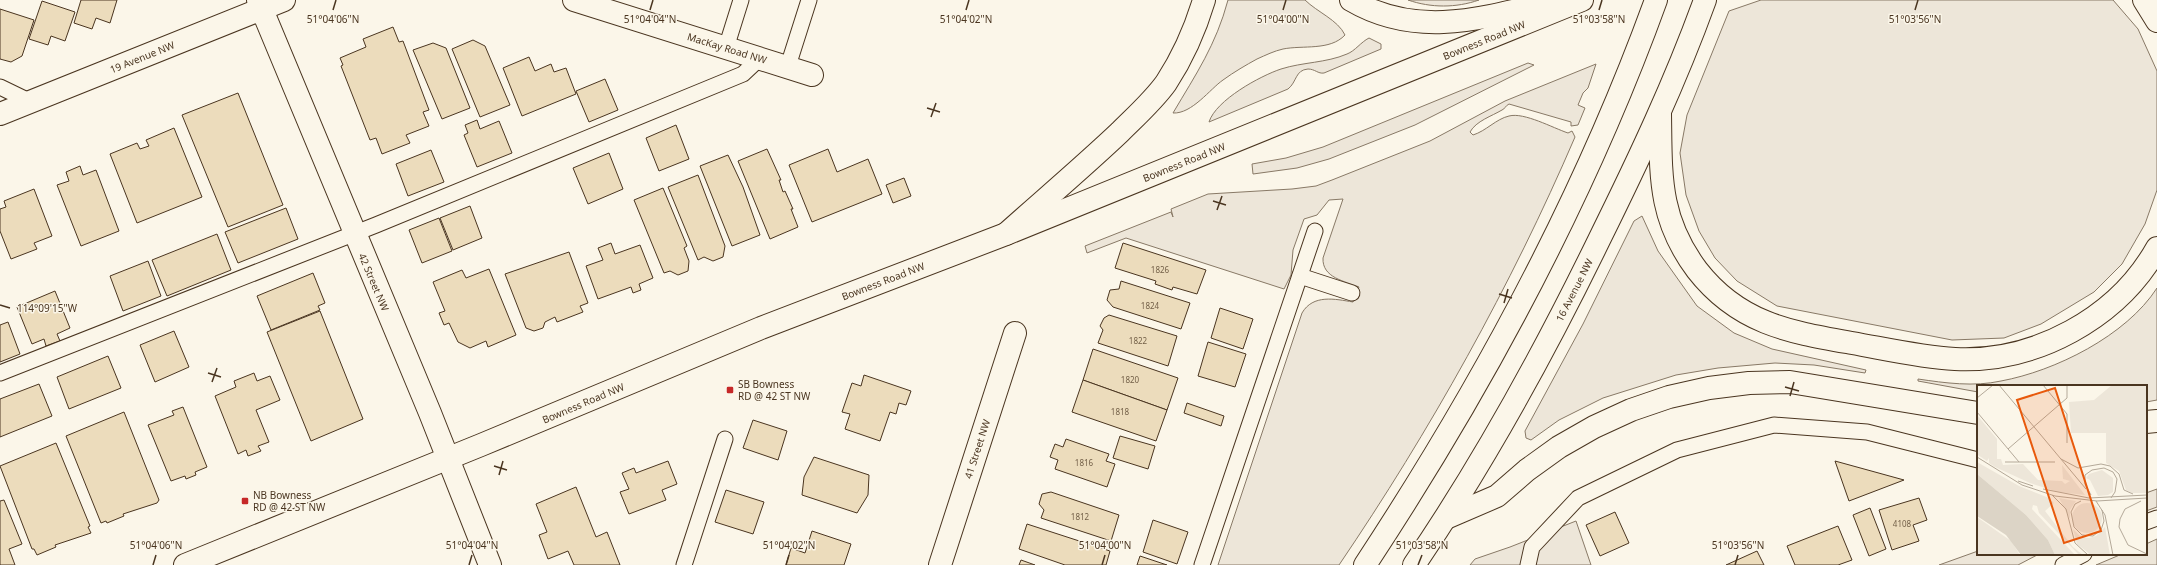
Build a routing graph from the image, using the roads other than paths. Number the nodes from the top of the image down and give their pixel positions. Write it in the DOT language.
graph roads {
  1 [pos="284,0"];
  2 [pos="574,0"];
  3 [pos="741,0"];
  4 [pos="809,0"];
  5 [pos="1204,0"];
  6 [pos="1351,0"];
  7 [pos="1558,0"];
  8 [pos="1582,0"];
  9 [pos="1656,0"];
  10 [pos="1705,0"];
  11 [pos="2144,0"];
  12 [pos="260,4"];
  13 [pos="2157,21"];
  14 [pos="726,48"];
  15 [pos="759,59"];
  16 [pos="788,66"];
  17 [pos="812,75"];
  18 [pos="0,87"];
  19 [pos="31,102"];
  20 [pos="1660,113"];
  21 [pos="0,114"];
  22 [pos="1315,231"];
  23 [pos="354,234"];
  24 [pos="1006,234"];
  25 [pos="2157,248"];
  26 [pos="1300,276"];
  27 [pos="1352,293"];
  28 [pos="1015,333"];
  29 [pos="0,374"];
  30 [pos="1977,412"];
  31 [pos="2157,421"];
  32 [pos="2147,422"];
  33 [pos="725,438"];
  34 [pos="448,458"];
  35 [pos="1977,460"];
  36 [pos="1446,518"];
  37 [pos="2157,518"];
  38 [pos="2147,522"];
  39 [pos="2082,555"];
  40 [pos="185,565"];
  41 [pos="490,565"];
  42 [pos="684,565"];
  43 [pos="940,565"];
  44 [pos="1202,565"];
  45 [pos="1365,565"];
  46 [pos="1414,565"];
  47 [pos="1528,565"];
  48 [pos="2063,565"];
  1 -- 12 [label="main road, 19 Avenue NW"];
  2 -- 14 [label="main road, MacKay Road NW"];
  3 -- 14 [label="lane"];
  4 -- 16 [label="lane"];
  5 -- 24 [label="main road"];
  6 -- 7 [label="main road"];
  8 -- 24 [label="main road, Bowness Road NW"];
  9 -- 45 [label="main road"];
  10 -- 20 [label="main road, 16 Avenue NW"];
  11 -- 13 [label="main road"];
  12 -- 19 [label="main road, 19 Avenue NW"];
  12 -- 23 [label="main road, 42 Street NW"];
  14 -- 15 [label="main road, MacKay Road NW"];
  15 -- 16 [label="main road, MacKay Road NW"];
  15 -- 23 [label="lane"];
  16 -- 17 [label="main road, MacKay Road NW"];
  18 -- 19 [label="lane"];
  19 -- 21 [label="main road, 19 Avenue NW"];
  20 -- 25 [label="main road"];
  20 -- 36 [label="main road, 16 Avenue NW"];
  22 -- 26 [label="lane"];
  23 -- 29 [label="lane"];
  23 -- 34 [label="main road, 42 Street NW"];
  24 -- 34 [label="main road, Bowness Road NW"];
  26 -- 27 [label="lane"];
  26 -- 44 [label="lane"];
  28 -- 43 [label="main road, 41 Street NW"];
  30 -- 36 [label="main road"];
  31 -- 32 [label="main road"];
  33 -- 42 [label="lane"];
  34 -- 40 [label="main road, Bowness Road NW"];
  34 -- 41 [label="main road, 42 Street NW"];
  35 -- 47 [label="lane"];
  36 -- 46 [label="main road, 16 Avenue NW"];
  37 -- 38 [label="lane"];
  39 -- 48 [label="lane"];
}
